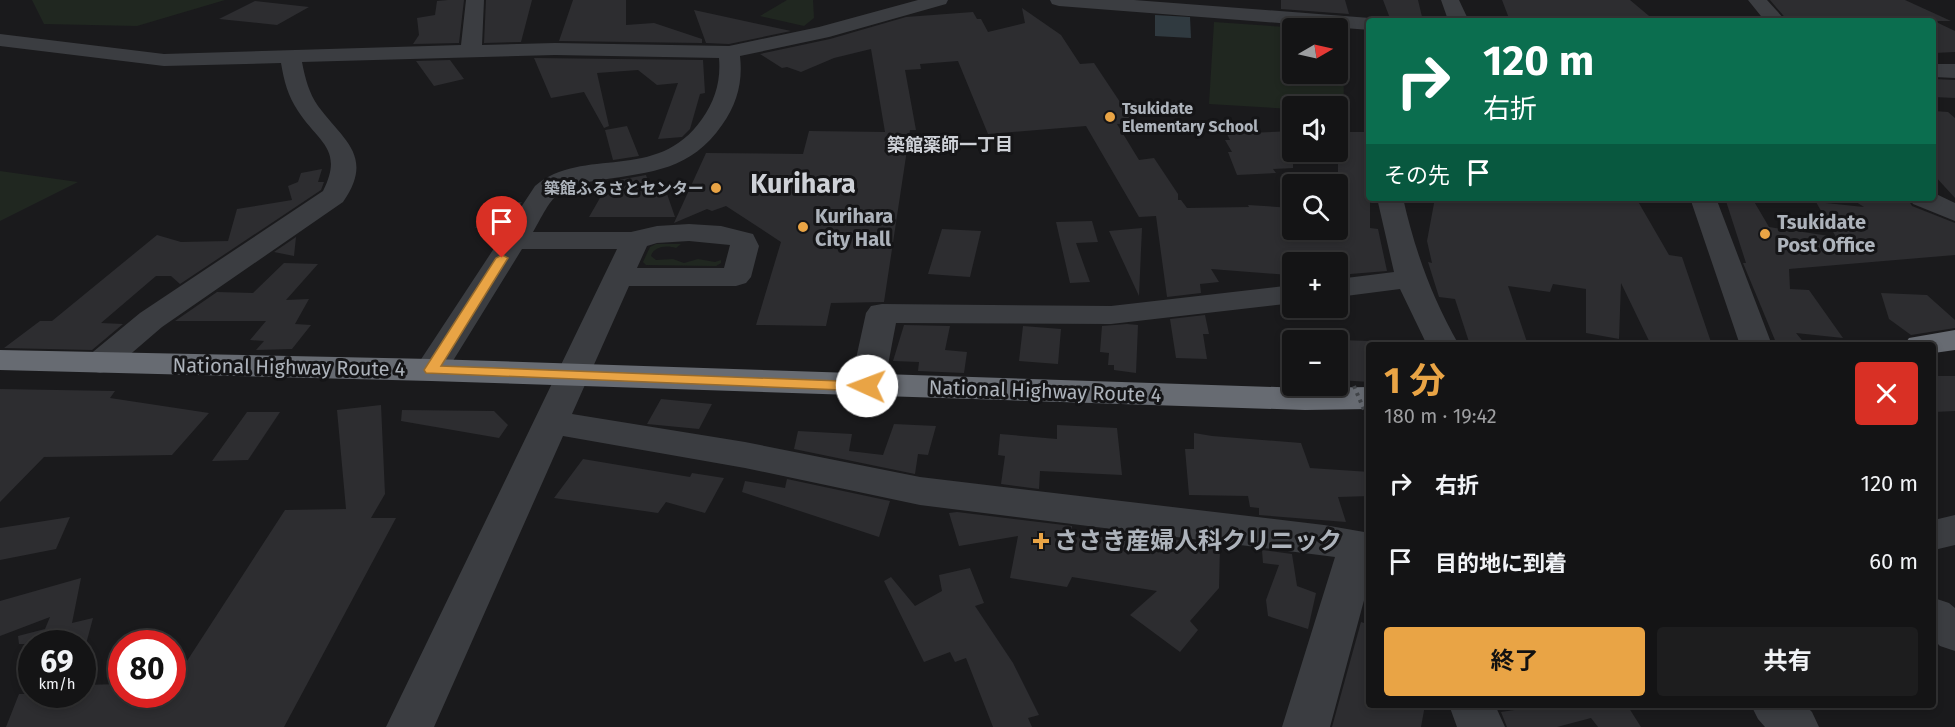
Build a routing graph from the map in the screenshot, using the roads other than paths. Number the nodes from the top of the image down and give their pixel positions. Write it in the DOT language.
graph roads {
  1 [pos="474,0"];
  2 [pos="939,0"];
  3 [pos="1059,0"];
  4 [pos="1450,0"];
  5 [pos="1757,0"];
  6 [pos="1456,18"];
  7 [pos="1773,18"];
  8 [pos="1366,24"];
  9 [pos="0,40"];
  10 [pos="471,50"];
  11 [pos="729,52"];
  12 [pos="290,56"];
  13 [pos="1936,71"];
  14 [pos="1955,71"];
  15 [pos="1936,184"];
  16 [pos="1391,201"];
  17 [pos="1704,201"];
  18 [pos="1929,201"];
  19 [pos="1955,203"];
  20 [pos="1955,213"];
  21 [pos="514,240"];
  22 [pos="635,241"];
  23 [pos="619,277"];
  24 [pos="1409,279"];
  25 [pos="1348,287"];
  26 [pos="1282,295"];
  27 [pos="1955,340"];
  28 [pos="1441,342"];
  29 [pos="1755,342"];
  30 [pos="1936,343"];
  31 [pos="0,360"];
  32 [pos="100,363"];
  33 [pos="431,370"];
  34 [pos="573,375"];
  35 [pos="867,386"];
  36 [pos="1363,400"];
  37 [pos="550,422"];
  38 [pos="1955,530"];
  39 [pos="1936,535"];
  40 [pos="1364,547"];
  41 [pos="1936,617"];
  42 [pos="1955,633"];
  43 [pos="1473,708"];
  44 [pos="1777,708"];
  45 [pos="410,727"];
  46 [pos="1306,727"];
  47 [pos="1481,727"];
  48 [pos="1795,727"];
  1 -- 10 [label="street"];
  2 -- 11 [label="street"];
  3 -- 8 [label="street"];
  4 -- 6 [label="street"];
  5 -- 7 [label="street"];
  9 -- 12 [label="street"];
  10 -- 11 [label="street"];
  10 -- 12 [label="street"];
  11 -- 21 [label="street"];
  12 -- 32 [label="street"];
  13 -- 14 [label="street"];
  15 -- 19 [label="street"];
  16 -- 24 [label="street"];
  17 -- 29 [label="street"];
  18 -- 20 [label="street"];
  21 -- 22 [label="street"];
  21 -- 33 [label="street"];
  22 -- 23 [label="street"];
  22 -- 23 [label="street"];
  23 -- 34 [label="street"];
  24 -- 25 [label="street"];
  24 -- 28 [label="street"];
  26 -- 35 [label="street"];
  27 -- 30 [label="highway"];
  31 -- 32 [label="highway, National Highway Route 4"];
  32 -- 33 [label="highway, National Highway Route 4"];
  33 -- 34 [label="highway, National Highway Route 4"];
  34 -- 35 [label="highway, National Highway Route 4"];
  34 -- 37 [label="street"];
  35 -- 36 [label="highway, National Highway Route 4"];
  37 -- 40 [label="street"];
  37 -- 45 [label="street"];
  38 -- 39 [label="street"];
  40 -- 46 [label="street"];
  41 -- 42 [label="street"];
  43 -- 47 [label="street"];
  44 -- 48 [label="street"];
}
